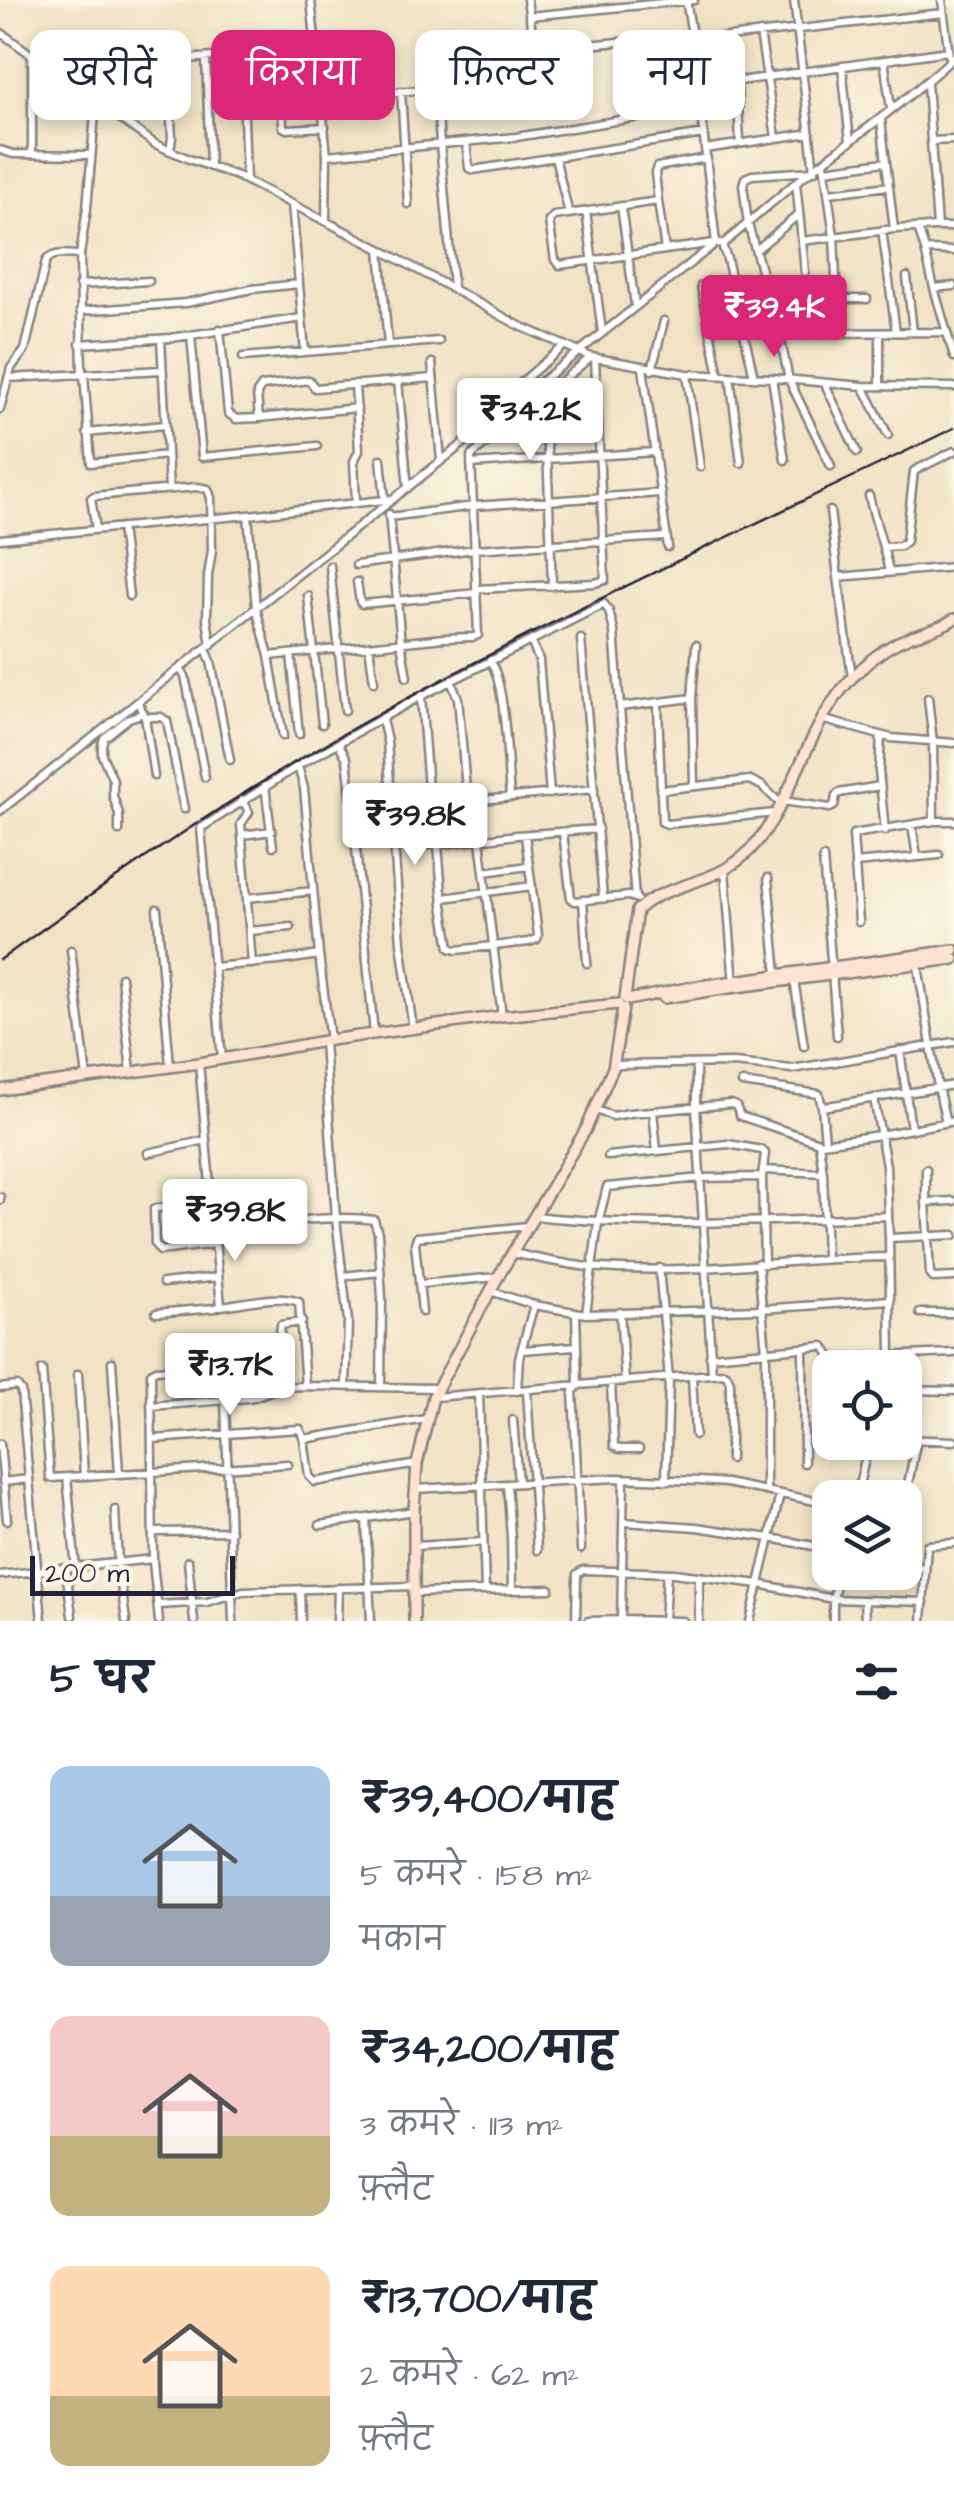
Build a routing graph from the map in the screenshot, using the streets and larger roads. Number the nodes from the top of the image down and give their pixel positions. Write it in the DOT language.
graph roads {
  1 [pos="312,0"];
  2 [pos="527,0"];
  3 [pos="686,0"];
  4 [pos="694,0"];
  5 [pos="794,0"];
  6 [pos="942,0"];
  7 [pos="943,13"];
  8 [pos="529,16"];
  9 [pos="798,29"];
  10 [pos="314,30"];
  11 [pos="531,30"];
  12 [pos="691,30"];
  13 [pos="0,32"];
  14 [pos="760,33"];
  15 [pos="745,34"];
  16 [pos="30,54"];
  17 [pos="951,56"];
  18 [pos="206,58"];
  19 [pos="211,58"];
  20 [pos="884,60"];
  21 [pos="842,66"];
  22 [pos="802,72"];
  23 [pos="768,78"];
  24 [pos="745,81"];
  25 [pos="927,82"];
  26 [pos="415,90"];
  27 [pos="401,91"];
  28 [pos="395,92"];
  29 [pos="891,111"];
  30 [pos="880,119"];
  31 [pos="32,120"];
  32 [pos="95,120"];
  33 [pos="122,120"];
  34 [pos="244,120"];
  35 [pos="283,120"];
  36 [pos="323,120"];
  37 [pos="439,120"];
  38 [pos="623,120"];
  39 [pos="702,120"];
  40 [pos="738,120"];
  41 [pos="324,128"];
  42 [pos="810,133"];
  43 [pos="704,134"];
  44 [pos="776,138"];
  45 [pos="954,140"];
  46 [pos="931,141"];
  47 [pos="466,142"];
  48 [pos="740,143"];
  49 [pos="440,144"];
  50 [pos="850,144"];
  51 [pos="406,147"];
  52 [pos="706,149"];
  53 [pos="0,150"];
  54 [pos="170,152"];
  55 [pos="32,154"];
  56 [pos="92,154"];
  57 [pos="328,154"];
  58 [pos="555,157"];
  59 [pos="706,158"];
  60 [pos="885,162"];
  61 [pos="825,167"];
  62 [pos="210,168"];
  63 [pos="814,171"];
  64 [pos="246,181"];
  65 [pos="796,183"];
  66 [pos="889,186"];
  67 [pos="829,192"];
  68 [pos="658,200"];
  69 [pos="292,203"];
  70 [pos="408,204"];
  71 [pos="620,206"];
  72 [pos="586,211"];
  73 [pos="569,214"];
  74 [pos="799,214"];
  75 [pos="326,220"];
  76 [pos="748,224"];
  77 [pos="936,227"];
  78 [pos="918,228"];
  79 [pos="954,228"];
  80 [pos="894,229"];
  81 [pos="882,230"];
  82 [pos="834,236"];
  83 [pos="802,241"];
  84 [pos="719,244"];
  85 [pos="380,249"];
  86 [pos="666,250"];
  87 [pos="756,250"];
  88 [pos="925,250"];
  89 [pos="954,251"];
  90 [pos="80,255"];
  91 [pos="628,255"];
  92 [pos="591,262"];
  93 [pos="805,272"];
  94 [pos="908,277"];
  95 [pos="149,281"];
  96 [pos="299,284"];
  97 [pos="79,285"];
  98 [pos="701,286"];
  99 [pos="954,286"];
  100 [pos="453,288"];
  101 [pos="934,288"];
  102 [pos="867,299"];
  103 [pos="770,300"];
  104 [pos="837,300"];
  105 [pos="635,306"];
  106 [pos="80,311"];
  107 [pos="302,318"];
  108 [pos="664,321"];
  109 [pos="778,328"];
  110 [pos="220,329"];
  111 [pos="602,332"];
  112 [pos="896,332"];
  113 [pos="913,332"];
  114 [pos="946,332"];
  115 [pos="880,333"];
  116 [pos="192,335"];
  117 [pos="161,338"];
  118 [pos="439,340"];
  119 [pos="80,344"];
  120 [pos="565,344"];
  121 [pos="388,345"];
  122 [pos="304,352"];
  123 [pos="588,355"];
  124 [pos="243,357"];
  125 [pos="954,357"];
  126 [pos="432,363"];
  127 [pos="643,368"];
  128 [pos="162,370"];
  129 [pos="652,370"];
  130 [pos="686,374"];
  131 [pos="83,375"];
  132 [pos="719,375"];
  133 [pos="730,376"];
  134 [pos="754,377"];
  135 [pos="9,378"];
  136 [pos="433,378"];
  137 [pos="772,378"];
  138 [pos="789,380"];
  139 [pos="398,381"];
  140 [pos="355,384"];
  141 [pos="825,384"];
  142 [pos="863,386"];
  143 [pos="880,386"];
  144 [pos="954,386"];
  145 [pos="356,408"];
  146 [pos="0,410"];
  147 [pos="598,413"];
  148 [pos="259,418"];
  149 [pos="494,418"];
  150 [pos="164,426"];
  151 [pos="87,432"];
  152 [pos="888,435"];
  153 [pos="317,446"];
  154 [pos="954,451"];
  155 [pos="655,452"];
  156 [pos="857,452"];
  157 [pos="600,454"];
  158 [pos="167,456"];
  159 [pos="381,458"];
  160 [pos="548,458"];
  161 [pos="784,460"];
  162 [pos="441,461"];
  163 [pos="742,463"];
  164 [pos="471,464"];
  165 [pos="831,466"];
  166 [pos="700,467"];
  167 [pos="408,488"];
  168 [pos="169,489"];
  169 [pos="660,493"];
  170 [pos="869,496"];
  171 [pos="602,497"];
  172 [pos="549,501"];
  173 [pos="356,503"];
  174 [pos="474,506"];
  175 [pos="388,507"];
  176 [pos="830,511"];
  177 [pos="248,516"];
  178 [pos="210,518"];
  179 [pos="122,526"];
  180 [pos="96,529"];
  181 [pos="666,537"];
  182 [pos="0,539"];
  183 [pos="605,540"];
  184 [pos="552,543"];
  185 [pos="884,546"];
  186 [pos="668,547"];
  187 [pos="474,548"];
  188 [pos="394,560"];
  189 [pos="356,565"];
  190 [pos="330,566"];
  191 [pos="954,567"];
  192 [pos="889,572"];
  193 [pos="838,577"];
  194 [pos="357,582"];
  195 [pos="552,586"];
  196 [pos="477,591"];
  197 [pos="129,596"];
  198 [pos="308,596"];
  199 [pos="397,600"];
  200 [pos="257,612"];
  201 [pos="954,619"];
  202 [pos="581,639"];
  203 [pos="531,641"];
  204 [pos="400,643"];
  205 [pos="696,645"];
  206 [pos="369,646"];
  207 [pos="338,648"];
  208 [pos="208,650"];
  209 [pos="313,651"];
  210 [pos="290,654"];
  211 [pos="269,656"];
  212 [pos="490,660"];
  213 [pos="182,672"];
  214 [pos="406,677"];
  215 [pos="852,678"];
  216 [pos="450,680"];
  217 [pos="374,682"];
  218 [pos="421,696"];
  219 [pos="692,698"];
  220 [pos="928,698"];
  221 [pos="658,704"];
  222 [pos="620,707"];
  223 [pos="142,709"];
  224 [pos="346,710"];
  225 [pos="821,719"];
  226 [pos="382,720"];
  227 [pos="322,724"];
  228 [pos="298,734"];
  229 [pos="283,736"];
  230 [pos="880,736"];
  231 [pos="933,742"];
  232 [pos="954,743"];
  233 [pos="339,744"];
  234 [pos="230,760"];
  235 [pos="298,766"];
  236 [pos="154,776"];
  237 [pos="205,777"];
  238 [pos="265,786"];
  239 [pos="694,786"];
  240 [pos="880,786"];
  241 [pos="594,789"];
  242 [pos="660,790"];
  243 [pos="550,794"];
  244 [pos="510,797"];
  245 [pos="243,800"];
  246 [pos="467,801"];
  247 [pos="779,806"];
  248 [pos="184,810"];
  249 [pos="0,812"];
  250 [pos="934,821"];
  251 [pos="954,822"];
  252 [pos="912,826"];
  253 [pos="598,829"];
  254 [pos="119,831"];
  255 [pos="272,831"];
  256 [pos="885,831"];
  257 [pos="563,833"];
  258 [pos="242,835"];
  259 [pos="525,835"];
  260 [pos="480,840"];
  261 [pos="417,845"];
  262 [pos="438,845"];
  263 [pos="273,846"];
  264 [pos="939,855"];
  265 [pos="917,857"];
  266 [pos="823,858"];
  267 [pos="855,863"];
  268 [pos="529,866"];
  269 [pos="726,870"];
  270 [pos="484,872"];
  271 [pos="768,878"];
  272 [pos="532,886"];
  273 [pos="313,891"];
  274 [pos="486,892"];
  275 [pos="247,898"];
  276 [pos="442,898"];
  277 [pos="603,898"];
  278 [pos="583,900"];
  279 [pos="639,901"];
  280 [pos="156,909"];
  281 [pos="860,922"];
  282 [pos="291,927"];
  283 [pos="250,931"];
  284 [pos="493,946"];
  285 [pos="71,950"];
  286 [pos="954,950"];
  287 [pos="319,955"];
  288 [pos="917,959"];
  289 [pos="954,959"];
  290 [pos="586,963"];
  291 [pos="252,964"];
  292 [pos="214,967"];
  293 [pos="833,970"];
  294 [pos="120,976"];
  295 [pos="777,978"];
  296 [pos="794,979"];
  297 [pos="734,984"];
  298 [pos="625,1003"];
  299 [pos="502,1016"];
  300 [pos="412,1028"];
  301 [pos="374,1034"];
  302 [pos="837,1036"];
  303 [pos="327,1040"];
  304 [pos="954,1042"];
  305 [pos="931,1045"];
  306 [pos="804,1046"];
  307 [pos="900,1050"];
  308 [pos="222,1059"];
  309 [pos="199,1063"];
  310 [pos="696,1064"];
  311 [pos="614,1065"];
  312 [pos="170,1067"];
  313 [pos="132,1072"];
  314 [pos="87,1078"];
  315 [pos="742,1083"];
  316 [pos="954,1085"];
  317 [pos="938,1087"];
  318 [pos="0,1090"];
  319 [pos="905,1092"];
  320 [pos="874,1098"];
  321 [pos="822,1107"];
  322 [pos="696,1108"];
  323 [pos="595,1110"];
  324 [pos="653,1110"];
  325 [pos="950,1122"];
  326 [pos="911,1130"];
  327 [pos="880,1135"];
  328 [pos="206,1140"];
  329 [pos="822,1142"];
  330 [pos="698,1147"];
  331 [pos="657,1151"];
  332 [pos="148,1153"];
  333 [pos="608,1156"];
  334 [pos="926,1168"];
  335 [pos="823,1172"];
  336 [pos="762,1174"];
  337 [pos="701,1178"];
  338 [pos="211,1198"];
  339 [pos="954,1201"];
  340 [pos="926,1202"];
  341 [pos="888,1216"];
  342 [pos="336,1217"];
  343 [pos="825,1219"];
  344 [pos="762,1220"];
  345 [pos="531,1221"];
  346 [pos="598,1223"];
  347 [pos="705,1223"];
  348 [pos="252,1235"];
  349 [pos="928,1235"];
  350 [pos="954,1235"];
  351 [pos="889,1238"];
  352 [pos="216,1244"];
  353 [pos="512,1253"];
  354 [pos="890,1257"];
  355 [pos="826,1258"];
  356 [pos="761,1263"];
  357 [pos="706,1266"];
  358 [pos="590,1267"];
  359 [pos="659,1268"];
  360 [pos="380,1272"];
  361 [pos="343,1276"];
  362 [pos="498,1276"];
  363 [pos="218,1277"];
  364 [pos="954,1277"];
  365 [pos="163,1284"];
  366 [pos="420,1284"];
  367 [pos="490,1291"];
  368 [pos="890,1300"];
  369 [pos="534,1305"];
  370 [pos="221,1306"];
  371 [pos="760,1309"];
  372 [pos="662,1311"];
  373 [pos="708,1311"];
  374 [pos="422,1312"];
  375 [pos="620,1312"];
  376 [pos="156,1313"];
  377 [pos="581,1313"];
  378 [pos="920,1313"];
  379 [pos="954,1314"];
  380 [pos="302,1322"];
  381 [pos="576,1346"];
  382 [pos="802,1348"];
  383 [pos="522,1350"];
  384 [pos="826,1350"];
  385 [pos="887,1350"];
  386 [pos="766,1352"];
  387 [pos="954,1353"];
  388 [pos="922,1354"];
  389 [pos="710,1356"];
  390 [pos="266,1360"];
  391 [pos="112,1362"];
  392 [pos="42,1370"];
  393 [pos="78,1374"];
  394 [pos="712,1374"];
  395 [pos="692,1376"];
  396 [pos="669,1379"];
  397 [pos="625,1382"];
  398 [pos="611,1383"];
  399 [pos="305,1386"];
  400 [pos="578,1386"];
  401 [pos="346,1387"];
  402 [pos="382,1387"];
  403 [pos="0,1388"];
  404 [pos="922,1390"];
  405 [pos="270,1391"];
  406 [pos="517,1391"];
  407 [pos="527,1391"];
  408 [pos="954,1391"];
  409 [pos="435,1392"];
  410 [pos="479,1394"];
  411 [pos="225,1400"];
  412 [pos="151,1406"];
  413 [pos="426,1420"];
  414 [pos="513,1420"];
  415 [pos="227,1435"];
  416 [pos="695,1435"];
  417 [pos="304,1438"];
  418 [pos="152,1440"];
  419 [pos="922,1440"];
  420 [pos="954,1441"];
  421 [pos="0,1444"];
  422 [pos="640,1449"];
  423 [pos="730,1458"];
  424 [pos="804,1463"];
  425 [pos="288,1464"];
  426 [pos="417,1464"];
  427 [pos="229,1467"];
  428 [pos="153,1471"];
  429 [pos="118,1474"];
  430 [pos="84,1476"];
  431 [pos="67,1477"];
  432 [pos="29,1479"];
  433 [pos="624,1479"];
  434 [pos="577,1480"];
  435 [pos="666,1481"];
  436 [pos="3,1482"];
  437 [pos="533,1482"];
  438 [pos="518,1483"];
  439 [pos="506,1484"];
  440 [pos="481,1485"];
  441 [pos="415,1489"];
  442 [pos="766,1491"];
  443 [pos="780,1494"];
  444 [pos="812,1500"];
  445 [pos="116,1510"];
  446 [pos="414,1511"];
  447 [pos="366,1519"];
  448 [pos="7,1520"];
  449 [pos="624,1522"];
  450 [pos="320,1525"];
  451 [pos="231,1531"];
  452 [pos="154,1532"];
  453 [pos="770,1538"];
  454 [pos="483,1542"];
  455 [pos="954,1544"];
  456 [pos="414,1546"];
  457 [pos="812,1546"];
  458 [pos="581,1549"];
  459 [pos="537,1550"];
  460 [pos="153,1559"];
  461 [pos="188,1561"];
  462 [pos="118,1563"];
  463 [pos="922,1568"];
  464 [pos="925,1568"];
  465 [pos="76,1569"];
  466 [pos="66,1570"];
  467 [pos="623,1571"];
  468 [pos="39,1572"];
  469 [pos="667,1572"];
  470 [pos="0,1575"];
  471 [pos="700,1576"];
  472 [pos="759,1584"];
  473 [pos="369,1587"];
  474 [pos="300,1588"];
  475 [pos="338,1588"];
  476 [pos="550,1589"];
  477 [pos="414,1590"];
  478 [pos="512,1590"];
  479 [pos="835,1590"];
  480 [pos="486,1591"];
  481 [pos="233,1593"];
  482 [pos="833,1598"];
  483 [pos="864,1600"];
  484 [pos="924,1602"];
  485 [pos="192,1603"];
  486 [pos="159,1605"];
  487 [pos="72,1616"];
  488 [pos="621,1620"];
  489 [pos="664,1620"];
  490 [pos="42,1621"];
  491 [pos="126,1621"];
  492 [pos="159,1621"];
  493 [pos="194,1621"];
  494 [pos="233,1621"];
  495 [pos="301,1621"];
  496 [pos="338,1621"];
  497 [pos="370,1621"];
  498 [pos="414,1621"];
  499 [pos="576,1621"];
  500 [pos="588,1621"];
  501 [pos="683,1621"];
  502 [pos="700,1621"];
  503 [pos="750,1621"];
  504 [pos="832,1621"];
  505 [pos="865,1621"];
  506 [pos="922,1621"];
  1 -- 10 [label="street"];
  2 -- 8 [label="street"];
  3 -- 4 [label="street"];
  3 -- 8 [label="street"];
  3 -- 12 [label="street"];
  5 -- 9 [label="street"];
  6 -- 7 [label="street"];
  7 -- 9 [label="street"];
  7 -- 17 [label="street"];
  8 -- 11 [label="street"];
  9 -- 14 [label="street"];
  9 -- 22 [label="street"];
  13 -- 16 [label="street"];
  14 -- 15 [label="street"];
  14 -- 23 [label="street"];
  17 -- 20 [label="street"];
  17 -- 25 [label="street"];
  18 -- 19 [label="street"];
  18 -- 54 [label="street"];
  18 -- 62 [label="street"];
  20 -- 21 [label="street"];
  20 -- 29 [label="street"];
  21 -- 22 [label="street"];
  21 -- 50 [label="street"];
  22 -- 23 [label="street"];
  22 -- 42 [label="street"];
  23 -- 24 [label="street"];
  23 -- 44 [label="street"];
  25 -- 29 [label="street"];
  25 -- 46 [label="street"];
  26 -- 27 [label="street"];
  27 -- 28 [label="street"];
  27 -- 51 [label="street"];
  29 -- 30 [label="street"];
  30 -- 50 [label="street"];
  30 -- 60 [label="street"];
  31 -- 55 [label="street"];
  32 -- 56 [label="street"];
  33 -- 54 [label="street"];
  34 -- 64 [label="street"];
  35 -- 41 [label="street"];
  36 -- 41 [label="street"];
  37 -- 49 [label="street"];
  38 -- 47 [label="street"];
  39 -- 43 [label="street"];
  40 -- 48 [label="street"];
  41 -- 57 [label="street"];
  42 -- 44 [label="street"];
  42 -- 63 [label="street"];
  43 -- 52 [label="street"];
  43 -- 58 [label="street"];
  44 -- 48 [label="street"];
  45 -- 46 [label="street"];
  46 -- 77 [label="street"];
  47 -- 49 [label="street"];
  47 -- 58 [label="street"];
  48 -- 52 [label="street"];
  49 -- 51 [label="street"];
  49 -- 100 [label="street"];
  50 -- 61 [label="street"];
  51 -- 57 [label="street"];
  51 -- 70 [label="street"];
  52 -- 59 [label="street"];
  53 -- 55 [label="street"];
  54 -- 62 [label="street"];
  55 -- 56 [label="street"];
  56 -- 90 [label="street"];
  57 -- 75 [label="street"];
  58 -- 73 [label="street"];
  59 -- 68 [label="street"];
  59 -- 84 [label="street"];
  60 -- 61 [label="street"];
  60 -- 66 [label="street"];
  61 -- 63 [label="street"];
  61 -- 67 [label="street"];
  62 -- 64 [label="street"];
  63 -- 65 [label="street"];
  63 -- 76 [label="street"];
  64 -- 69 [label="street"];
  65 -- 74 [label="street"];
  65 -- 76 [label="street"];
  66 -- 67 [label="street"];
  66 -- 80 [label="street"];
  67 -- 82 [label="street"];
  68 -- 71 [label="street"];
  68 -- 86 [label="street"];
  69 -- 75 [label="street"];
  69 -- 96 [label="street"];
  71 -- 72 [label="street"];
  71 -- 91 [label="street"];
  72 -- 73 [label="street"];
  72 -- 92 [label="street"];
  73 -- 92 [label="street"];
  74 -- 83 [label="street"];
  74 -- 87 [label="street"];
  75 -- 85 [label="street"];
  76 -- 84 [label="street"];
  76 -- 87 [label="street"];
  77 -- 78 [label="street"];
  77 -- 79 [label="street"];
  78 -- 80 [label="street"];
  78 -- 88 [label="street"];
  80 -- 81 [label="street"];
  81 -- 82 [label="street"];
  81 -- 112 [label="street"];
  82 -- 83 [label="street"];
  82 -- 104 [label="street"];
  83 -- 93 [label="street"];
  84 -- 86 [label="street"];
  84 -- 105 [label="street"];
  84 -- 134 [label="street"];
  85 -- 100 [label="street"];
  85 -- 121 [label="street"];
  86 -- 91 [label="street"];
  87 -- 103 [label="street"];
  88 -- 89 [label="street"];
  88 -- 101 [label="street"];
  90 -- 97 [label="street"];
  90 -- 135 [label="street"];
  91 -- 92 [label="street"];
  91 -- 105 [label="street"];
  92 -- 111 [label="street"];
  94 -- 113 [label="street"];
  95 -- 97 [label="street"];
  96 -- 106 [label="street"];
  96 -- 107 [label="street"];
  97 -- 106 [label="street"];
  98 -- 132 [label="street"];
  99 -- 101 [label="street"];
  100 -- 120 [label="street"];
  101 -- 114 [label="street"];
  102 -- 104 [label="street"];
  103 -- 104 [label="street"];
  103 -- 109 [label="street"];
  105 -- 111 [label="street"];
  106 -- 119 [label="street"];
  107 -- 110 [label="street"];
  107 -- 122 [label="street"];
  108 -- 129 [label="street"];
  109 -- 115 [label="street"];
  109 -- 138 [label="street"];
  110 -- 116 [label="street"];
  110 -- 148 [label="street"];
  111 -- 123 [label="street"];
  112 -- 113 [label="street"];
  112 -- 115 [label="street"];
  113 -- 114 [label="street"];
  114 -- 125 [label="street"];
  115 -- 143 [label="street"];
  116 -- 117 [label="street"];
  116 -- 153 [label="street"];
  117 -- 119 [label="street"];
  117 -- 128 [label="street"];
  118 -- 121 [label="street"];
  119 -- 131 [label="street"];
  120 -- 123 [label="street"];
  120 -- 149 [label="street"];
  121 -- 122 [label="street"];
  122 -- 124 [label="street"];
  123 -- 127 [label="street"];
  123 -- 147 [label="street"];
  123 -- 149 [label="street"];
  123 -- 164 [label="street"];
  126 -- 136 [label="street"];
  127 -- 129 [label="street"];
  127 -- 155 [label="street"];
  128 -- 131 [label="street"];
  128 -- 150 [label="street"];
  129 -- 130 [label="street"];
  130 -- 132 [label="street"];
  130 -- 166 [label="street"];
  131 -- 135 [label="street"];
  131 -- 151 [label="street"];
  132 -- 133 [label="street"];
  133 -- 134 [label="street"];
  133 -- 163 [label="street"];
  134 -- 137 [label="street"];
  135 -- 146 [label="street"];
  136 -- 139 [label="street"];
  136 -- 162 [label="street"];
  137 -- 138 [label="street"];
  137 -- 161 [label="street"];
  138 -- 141 [label="street"];
  138 -- 165 [label="street"];
  139 -- 140 [label="street"];
  139 -- 167 [label="street"];
  140 -- 145 [label="street"];
  140 -- 148 [label="street"];
  141 -- 142 [label="street"];
  141 -- 156 [label="street"];
  142 -- 143 [label="street"];
  142 -- 152 [label="street"];
  143 -- 144 [label="street"];
  145 -- 148 [label="street"];
  145 -- 173 [label="street"];
  147 -- 157 [label="street"];
  147 -- 160 [label="street"];
  149 -- 162 [label="street"];
  150 -- 151 [label="street"];
  150 -- 158 [label="street"];
  151 -- 158 [label="street"];
  154 -- 185 [label="street"];
  155 -- 157 [label="street"];
  155 -- 169 [label="street"];
  157 -- 160 [label="street"];
  157 -- 171 [label="street"];
  158 -- 168 [label="street"];
  159 -- 175 [label="street"];
  160 -- 164 [label="street"];
  160 -- 172 [label="street"];
  162 -- 167 [label="street"];
  164 -- 174 [label="street"];
  167 -- 175 [label="street"];
  168 -- 178 [label="street"];
  168 -- 180 [label="street"];
  169 -- 171 [label="street"];
  169 -- 181 [label="street"];
  170 -- 185 [label="street"];
  171 -- 172 [label="street"];
  171 -- 183 [label="street"];
  172 -- 174 [label="street"];
  172 -- 184 [label="street"];
  173 -- 175 [label="street"];
  173 -- 177 [label="street"];
  174 -- 175 [label="street"];
  174 -- 187 [label="street"];
  175 -- 188 [label="street"];
  175 -- 200 [label="street"];
  176 -- 193 [label="street"];
  177 -- 178 [label="street"];
  177 -- 200 [label="street"];
  178 -- 179 [label="street"];
  178 -- 208 [label="street"];
  179 -- 180 [label="street"];
  179 -- 197 [label="street"];
  180 -- 182 [label="street"];
  181 -- 183 [label="street"];
  181 -- 186 [label="street"];
  183 -- 184 [label="street"];
  183 -- 195 [label="street"];
  184 -- 187 [label="street"];
  184 -- 195 [label="street"];
  185 -- 192 [label="street"];
  187 -- 188 [label="street"];
  187 -- 196 [label="street"];
  188 -- 189 [label="street"];
  188 -- 199 [label="street"];
  190 -- 207 [label="street"];
  191 -- 192 [label="street"];
  192 -- 193 [label="street"];
  193 -- 215 [label="street"];
  194 -- 199 [label="street"];
  195 -- 196 [label="street"];
  196 -- 199 [label="street"];
  196 -- 204 [label="street"];
  198 -- 209 [label="street"];
  199 -- 204 [label="street"];
  200 -- 208 [label="street"];
  200 -- 211 [label="street"];
  201 -- 215 [label="street"];
  202 -- 241 [label="street"];
  203 -- 212 [label="street"];
  203 -- 222 [label="street"];
  203 -- 243 [label="street"];
  204 -- 206 [label="street"];
  204 -- 214 [label="street"];
  205 -- 219 [label="street"];
  206 -- 207 [label="street"];
  206 -- 217 [label="street"];
  207 -- 209 [label="street"];
  207 -- 224 [label="street"];
  208 -- 213 [label="street"];
  208 -- 234 [label="street"];
  209 -- 210 [label="street"];
  209 -- 227 [label="street"];
  210 -- 211 [label="street"];
  210 -- 228 [label="street"];
  211 -- 229 [label="street"];
  212 -- 216 [label="street"];
  212 -- 244 [label="street"];
  213 -- 223 [label="street"];
  213 -- 237 [label="street"];
  215 -- 225 [label="street"];
  216 -- 218 [label="street"];
  216 -- 246 [label="street"];
  218 -- 226 [label="street"];
  218 -- 246 [label="street"];
  219 -- 221 [label="street"];
  219 -- 239 [label="street"];
  220 -- 231 [label="street"];
  221 -- 222 [label="street"];
  221 -- 242 [label="street"];
  222 -- 279 [label="street"];
  223 -- 236 [label="street"];
  223 -- 248 [label="street"];
  223 -- 249 [label="street"];
  223 -- 254 [label="street"];
  225 -- 230 [label="street"];
  225 -- 247 [label="street"];
  226 -- 233 [label="street"];
  226 -- 300 [label="street"];
  230 -- 231 [label="street"];
  230 -- 240 [label="street"];
  231 -- 232 [label="street"];
  231 -- 250 [label="street"];
  233 -- 235 [label="street"];
  233 -- 301 [label="street"];
  235 -- 238 [label="street"];
  235 -- 273 [label="street"];
  238 -- 245 [label="street"];
  238 -- 255 [label="street"];
  239 -- 242 [label="street"];
  239 -- 247 [label="street"];
  240 -- 247 [label="street"];
  240 -- 256 [label="street"];
  241 -- 243 [label="street"];
  241 -- 253 [label="street"];
  242 -- 247 [label="street"];
  243 -- 244 [label="street"];
  244 -- 246 [label="street"];
  245 -- 258 [label="street"];
  245 -- 292 [label="street"];
  247 -- 269 [label="street"];
  250 -- 251 [label="street"];
  250 -- 252 [label="street"];
  252 -- 256 [label="street"];
  252 -- 265 [label="street"];
  253 -- 257 [label="street"];
  253 -- 277 [label="street"];
  255 -- 258 [label="street"];
  255 -- 263 [label="street"];
  256 -- 267 [label="street"];
  257 -- 259 [label="street"];
  257 -- 278 [label="street"];
  258 -- 275 [label="street"];
  259 -- 260 [label="street"];
  259 -- 268 [label="street"];
  260 -- 262 [label="street"];
  260 -- 270 [label="street"];
  261 -- 262 [label="street"];
  262 -- 276 [label="street"];
  264 -- 265 [label="street"];
  265 -- 267 [label="street"];
  266 -- 293 [label="street"];
  267 -- 281 [label="street"];
  268 -- 270 [label="street"];
  268 -- 272 [label="street"];
  269 -- 279 [label="street"];
  269 -- 297 [label="street"];
  270 -- 274 [label="street"];
  271 -- 295 [label="street"];
  272 -- 274 [label="street"];
  272 -- 284 [label="street"];
  273 -- 275 [label="street"];
  273 -- 287 [label="street"];
  274 -- 276 [label="street"];
  274 -- 284 [label="street"];
  275 -- 283 [label="street"];
  276 -- 284 [label="street"];
  277 -- 278 [label="street"];
  277 -- 279 [label="street"];
  278 -- 290 [label="street"];
  279 -- 298 [label="street"];
  280 -- 312 [label="street"];
  282 -- 283 [label="street"];
  283 -- 291 [label="street"];
  284 -- 299 [label="street"];
  285 -- 314 [label="street"];
  286 -- 288 [label="street"];
  287 -- 291 [label="street"];
  287 -- 303 [label="street"];
  288 -- 289 [label="street"];
  288 -- 293 [label="street"];
  288 -- 305 [label="street"];
  291 -- 292 [label="street"];
  292 -- 308 [label="street"];
  293 -- 295 [label="street"];
  293 -- 296 [label="street"];
  293 -- 302 [label="street"];
  294 -- 313 [label="street"];
  295 -- 296 [label="street"];
  295 -- 297 [label="street"];
  296 -- 306 [label="street"];
  297 -- 298 [label="street"];
  298 -- 299 [label="street"];
  298 -- 311 [label="street"];
  299 -- 300 [label="street"];
  300 -- 301 [label="street"];
  301 -- 303 [label="street"];
  303 -- 308 [label="street"];
  303 -- 342 [label="street"];
  304 -- 305 [label="street"];
  305 -- 307 [label="street"];
  305 -- 317 [label="street"];
  307 -- 310 [label="street"];
  307 -- 319 [label="street"];
  308 -- 309 [label="street"];
  309 -- 312 [label="street"];
  309 -- 328 [label="street"];
  310 -- 311 [label="street"];
  310 -- 322 [label="street"];
  311 -- 323 [label="street"];
  312 -- 313 [label="street"];
  313 -- 314 [label="street"];
  314 -- 318 [label="street"];
  315 -- 321 [label="street"];
  316 -- 317 [label="street"];
  317 -- 319 [label="street"];
  317 -- 325 [label="street"];
  319 -- 320 [label="street"];
  319 -- 326 [label="street"];
  320 -- 321 [label="street"];
  320 -- 327 [label="street"];
  321 -- 329 [label="street"];
  322 -- 324 [label="street"];
  322 -- 329 [label="street"];
  322 -- 330 [label="street"];
  323 -- 324 [label="street"];
  323 -- 345 [label="street"];
  324 -- 331 [label="street"];
  325 -- 326 [label="street"];
  326 -- 327 [label="street"];
  327 -- 329 [label="street"];
  327 -- 341 [label="street"];
  328 -- 332 [label="street"];
  328 -- 338 [label="street"];
  329 -- 335 [label="street"];
  330 -- 331 [label="street"];
  330 -- 336 [label="street"];
  330 -- 337 [label="street"];
  331 -- 333 [label="street"];
  334 -- 340 [label="street"];
  335 -- 336 [label="street"];
  335 -- 343 [label="street"];
  336 -- 337 [label="street"];
  336 -- 344 [label="street"];
  337 -- 346 [label="street"];
  337 -- 347 [label="street"];
  338 -- 352 [label="street"];
  338 -- 352 [label="street"];
  339 -- 340 [label="street"];
  340 -- 349 [label="street"];
  341 -- 343 [label="street"];
  341 -- 351 [label="street"];
  342 -- 348 [label="street"];
  342 -- 360 [label="street"];
  342 -- 361 [label="street"];
  343 -- 344 [label="street"];
  343 -- 355 [label="street"];
  344 -- 347 [label="street"];
  344 -- 356 [label="street"];
  345 -- 346 [label="street"];
  345 -- 353 [label="street"];
  345 -- 366 [label="street"];
  346 -- 347 [label="street"];
  346 -- 358 [label="street"];
  347 -- 357 [label="street"];
  349 -- 350 [label="street"];
  349 -- 351 [label="street"];
  349 -- 364 [label="street"];
  351 -- 354 [label="street"];
  352 -- 363 [label="street"];
  353 -- 358 [label="street"];
  353 -- 362 [label="street"];
  354 -- 355 [label="street"];
  354 -- 368 [label="street"];
  355 -- 356 [label="street"];
  356 -- 357 [label="street"];
  356 -- 371 [label="street"];
  357 -- 359 [label="street"];
  357 -- 373 [label="street"];
  358 -- 359 [label="street"];
  358 -- 377 [label="street"];
  359 -- 372 [label="street"];
  360 -- 361 [label="street"];
  360 -- 402 [label="street"];
  361 -- 401 [label="street"];
  362 -- 366 [label="street"];
  362 -- 367 [label="street"];
  363 -- 365 [label="street"];
  363 -- 370 [label="street"];
  366 -- 374 [label="street"];
  367 -- 369 [label="street"];
  367 -- 409 [label="street"];
  368 -- 371 [label="street"];
  368 -- 385 [label="street"];
  369 -- 377 [label="street"];
  369 -- 383 [label="street"];
  370 -- 376 [label="street"];
  370 -- 380 [label="street"];
  371 -- 373 [label="street"];
  371 -- 386 [label="street"];
  372 -- 373 [label="street"];
  372 -- 375 [label="street"];
  372 -- 396 [label="street"];
  373 -- 389 [label="street"];
  375 -- 377 [label="street"];
  375 -- 397 [label="street"];
  377 -- 381 [label="street"];
  378 -- 379 [label="street"];
  380 -- 390 [label="street"];
  380 -- 399 [label="street"];
  381 -- 383 [label="street"];
  381 -- 400 [label="street"];
  382 -- 384 [label="street"];
  382 -- 386 [label="street"];
  382 -- 424 [label="street"];
  383 -- 406 [label="street"];
  386 -- 389 [label="street"];
  386 -- 442 [label="street"];
  387 -- 388 [label="street"];
  389 -- 394 [label="street"];
  390 -- 405 [label="street"];
  390 -- 412 [label="street"];
  391 -- 429 [label="street"];
  392 -- 431 [label="street"];
  393 -- 430 [label="street"];
  394 -- 395 [label="street"];
  394 -- 423 [label="street"];
  395 -- 396 [label="street"];
  395 -- 416 [label="street"];
  396 -- 397 [label="street"];
  396 -- 435 [label="street"];
  397 -- 398 [label="street"];
  398 -- 400 [label="street"];
  398 -- 422 [label="street"];
  399 -- 401 [label="street"];
  399 -- 405 [label="street"];
  400 -- 407 [label="street"];
  400 -- 434 [label="street"];
  401 -- 402 [label="street"];
  402 -- 409 [label="street"];
  403 -- 432 [label="street"];
  404 -- 408 [label="street"];
  405 -- 411 [label="street"];
  406 -- 407 [label="street"];
  406 -- 410 [label="street"];
  407 -- 437 [label="street"];
  409 -- 410 [label="street"];
  409 -- 413 [label="street"];
  410 -- 440 [label="street"];
  411 -- 412 [label="street"];
  411 -- 415 [label="street"];
  412 -- 418 [label="street"];
  413 -- 417 [label="street"];
  413 -- 426 [label="street"];
  414 -- 438 [label="street"];
  415 -- 417 [label="street"];
  415 -- 418 [label="street"];
  415 -- 427 [label="street"];
  417 -- 426 [label="street"];
  418 -- 428 [label="street"];
  419 -- 420 [label="street"];
  421 -- 436 [label="street"];
  425 -- 427 [label="street"];
  426 -- 441 [label="street"];
  427 -- 428 [label="street"];
  427 -- 451 [label="street"];
  428 -- 429 [label="street"];
  428 -- 452 [label="street"];
  429 -- 430 [label="street"];
  430 -- 431 [label="street"];
  431 -- 465 [label="street"];
  432 -- 436 [label="street"];
  432 -- 468 [label="street"];
  433 -- 434 [label="street"];
  433 -- 435 [label="street"];
  433 -- 449 [label="street"];
  434 -- 437 [label="street"];
  434 -- 458 [label="street"];
  435 -- 442 [label="street"];
  436 -- 448 [label="street"];
  437 -- 438 [label="street"];
  437 -- 459 [label="street"];
  438 -- 439 [label="street"];
  439 -- 440 [label="street"];
  439 -- 478 [label="street"];
  440 -- 441 [label="street"];
  440 -- 454 [label="street"];
  441 -- 446 [label="street"];
  442 -- 443 [label="street"];
  443 -- 444 [label="street"];
  443 -- 453 [label="street"];
  445 -- 462 [label="street"];
  446 -- 447 [label="street"];
  446 -- 456 [label="street"];
  447 -- 450 [label="street"];
  447 -- 473 [label="street"];
  449 -- 453 [label="street"];
  449 -- 467 [label="street"];
  451 -- 452 [label="street"];
  451 -- 481 [label="street"];
  452 -- 460 [label="street"];
  453 -- 457 [label="street"];
  453 -- 472 [label="street"];
  454 -- 456 [label="street"];
  454 -- 480 [label="street"];
  455 -- 464 [label="street"];
  456 -- 477 [label="street"];
  460 -- 462 [label="street"];
  460 -- 486 [label="street"];
  461 -- 485 [label="street"];
  462 -- 465 [label="street"];
  462 -- 491 [label="street"];
  463 -- 464 [label="street"];
  464 -- 484 [label="street"];
  465 -- 466 [label="street"];
  466 -- 468 [label="street"];
  466 -- 487 [label="street"];
  467 -- 469 [label="street"];
  467 -- 488 [label="street"];
  467 -- 499 [label="street"];
  468 -- 470 [label="street"];
  468 -- 490 [label="street"];
  469 -- 471 [label="street"];
  469 -- 489 [label="street"];
  471 -- 472 [label="street"];
  471 -- 502 [label="street"];
  472 -- 482 [label="street"];
  472 -- 503 [label="street"];
  473 -- 475 [label="street"];
  473 -- 477 [label="street"];
  473 -- 497 [label="street"];
  474 -- 475 [label="street"];
  474 -- 481 [label="street"];
  474 -- 495 [label="street"];
  475 -- 496 [label="street"];
  476 -- 478 [label="street"];
  477 -- 480 [label="street"];
  477 -- 498 [label="street"];
  478 -- 480 [label="street"];
  479 -- 482 [label="street"];
  481 -- 485 [label="street"];
  481 -- 494 [label="street"];
  482 -- 483 [label="street"];
  482 -- 504 [label="street"];
  483 -- 484 [label="street"];
  483 -- 505 [label="street"];
  484 -- 506 [label="street"];
  485 -- 486 [label="street"];
  485 -- 493 [label="street"];
  486 -- 492 [label="street"];
  488 -- 489 [label="street"];
  488 -- 500 [label="street"];
  489 -- 501 [label="street"];
}
